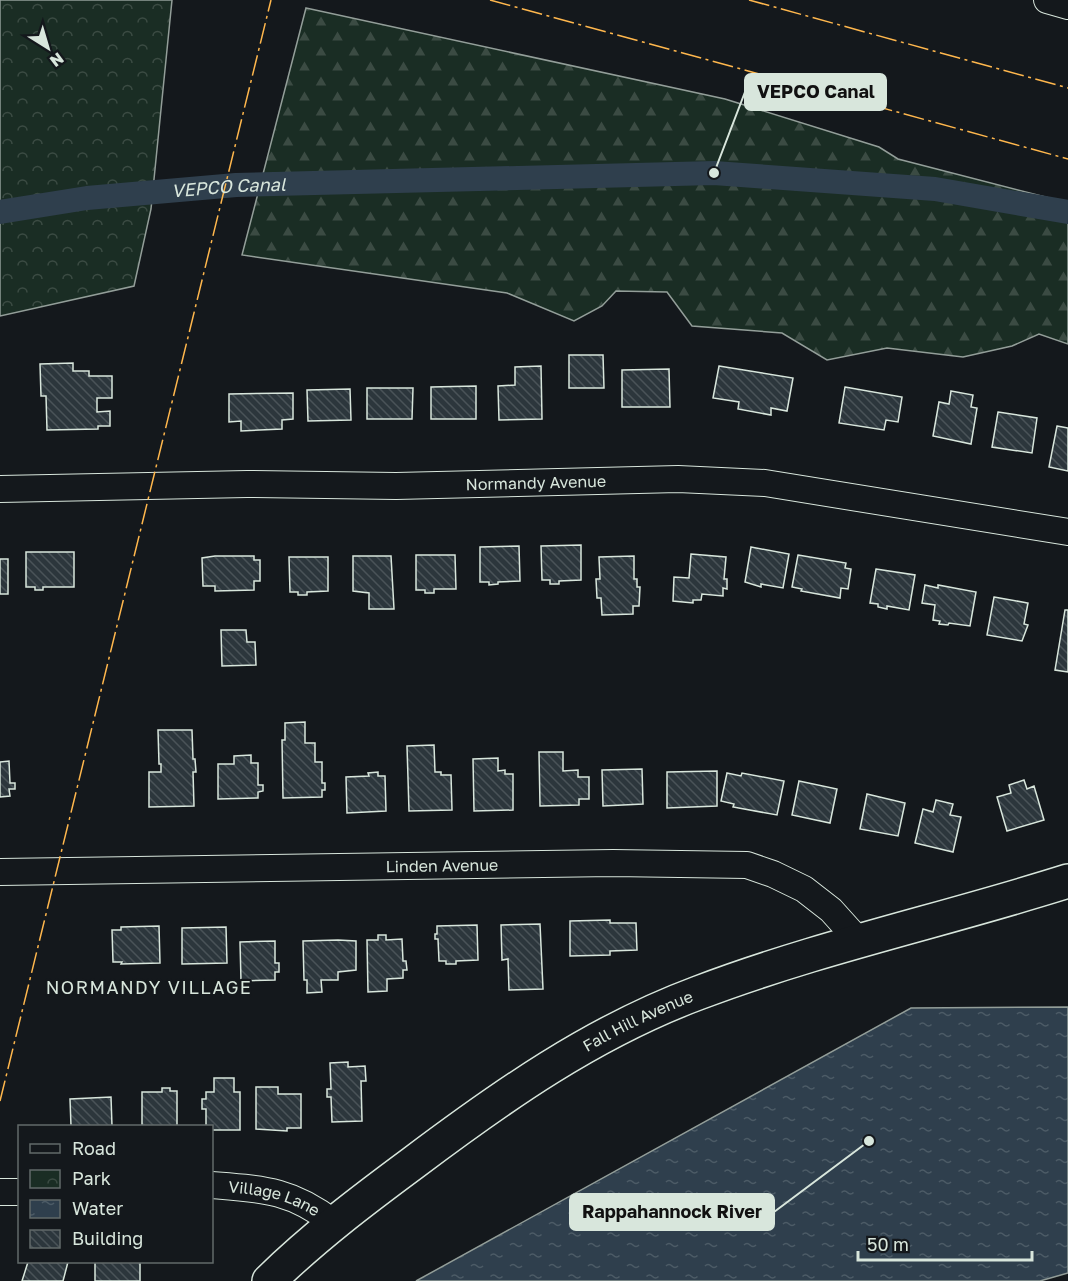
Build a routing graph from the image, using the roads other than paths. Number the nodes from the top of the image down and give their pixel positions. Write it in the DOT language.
graph roads {
  1 [pos="1047,0"];
  2 [pos="1068,6"];
  3 [pos="0,489"];
  4 [pos="1068,532"];
  5 [pos="0,872"];
  6 [pos="1068,881"];
  7 [pos="858,940"];
  8 [pos="213,1185"];
  9 [pos="0,1192"];
  10 [pos="18,1192"];
  11 [pos="334,1223"];
  12 [pos="269,1281"];
  1 -- 2 [label="street"];
  3 -- 4 [label="street, Normandy Avenue"];
  5 -- 7 [label="street, Linden Avenue"];
  6 -- 7 [label="main road, Fall Hill Avenue"];
  7 -- 11 [label="main road, Fall Hill Avenue"];
  8 -- 11 [label="street, Village Lane"];
  9 -- 10 [label="street"];
  11 -- 12 [label="main road, Fall Hill Avenue"];
}
